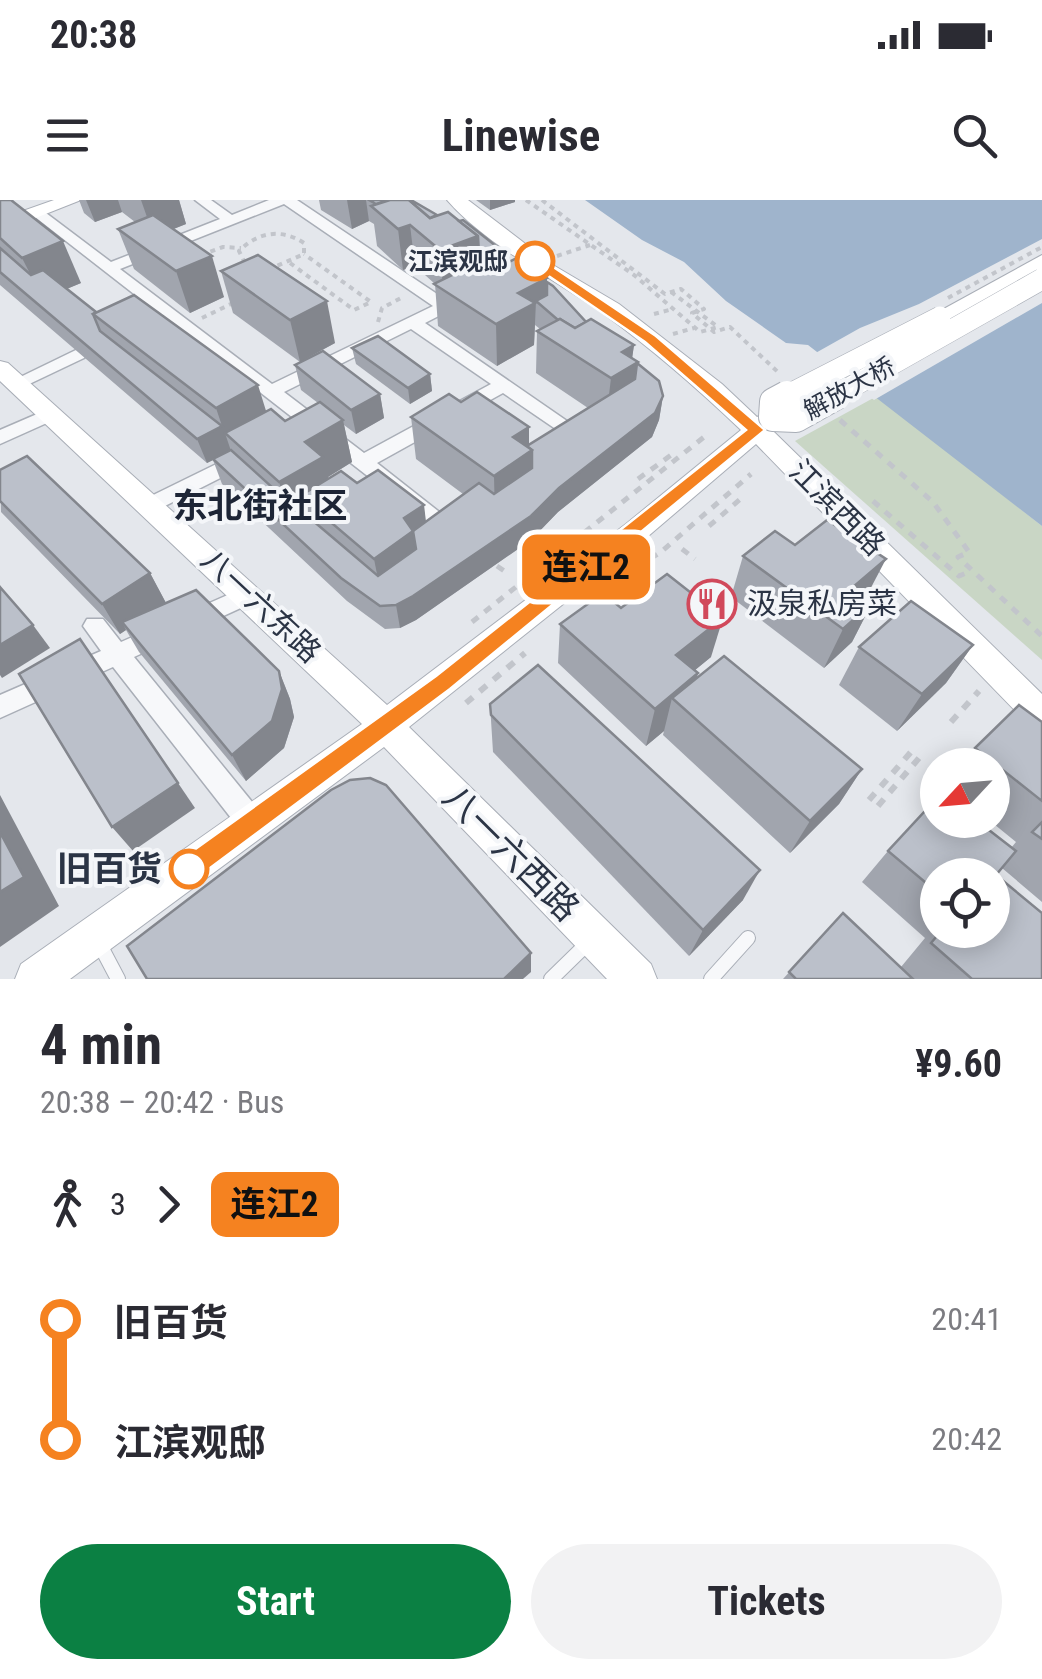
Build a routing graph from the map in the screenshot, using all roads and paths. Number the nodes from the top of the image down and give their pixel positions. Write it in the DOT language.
graph roads {
  1 [pos="72,200"];
  2 [pos="202,200"];
  3 [pos="284,200"];
  4 [pos="456,200"];
  5 [pos="526,200"];
  6 [pos="37,213"];
  7 [pos="230,220"];
  8 [pos="0,226"];
  9 [pos="590,245"];
  10 [pos="241,248"];
  11 [pos="304,254"];
  12 [pos="1042,261"];
  13 [pos="539,263"];
  14 [pos="290,264"];
  15 [pos="210,265"];
  16 [pos="108,268"];
  17 [pos="234,268"];
  18 [pos="259,268"];
  19 [pos="1042,278"];
  20 [pos="419,289"];
  21 [pos="476,292"];
  22 [pos="671,292"];
  23 [pos="252,294"];
  24 [pos="363,306"];
  25 [pos="444,306"];
  26 [pos="673,309"];
  27 [pos="379,313"];
  28 [pos="646,316"];
  29 [pos="412,322"];
  30 [pos="185,326"];
  31 [pos="694,328"];
  32 [pos="386,335"];
  33 [pos="670,335"];
  34 [pos="78,354"];
  35 [pos="9,376"];
  36 [pos="504,385"];
  37 [pos="270,392"];
  38 [pos="51,414"];
  39 [pos="765,424"];
  40 [pos="570,430"];
  41 [pos="704,437"];
  42 [pos="0,438"];
  43 [pos="264,447"];
  44 [pos="674,452"];
  45 [pos="362,462"];
  46 [pos="751,474"];
  47 [pos="638,479"];
  48 [pos="744,496"];
  49 [pos="873,501"];
  50 [pos="150,505"];
  51 [pos="709,526"];
  52 [pos="450,529"];
  53 [pos="682,549"];
  54 [pos="696,559"];
  55 [pos="497,566"];
  56 [pos="972,570"];
  57 [pos="510,576"];
  58 [pos="620,577"];
  59 [pos="248,594"];
  60 [pos="95,626"];
  61 [pos="466,626"];
  62 [pos="536,644"];
  63 [pos="115,652"];
  64 [pos="981,689"];
  65 [pos="466,703"];
  66 [pos="0,706"];
  67 [pos="1042,716"];
  68 [pos="952,722"];
  69 [pos="386,726"];
  70 [pos="911,752"];
  71 [pos="919,758"];
  72 [pos="869,800"];
  73 [pos="878,806"];
  74 [pos="252,824"];
  75 [pos="95,937"];
  76 [pos="594,937"];
  77 [pos="748,938"];
  78 [pos="36,979"];
  79 [pos="118,979"];
  80 [pos="552,979"];
  81 [pos="636,979"];
  82 [pos="711,979"];
  1 -- 6 [label="main road"];
  2 -- 7 [label="street"];
  3 -- 7 [label="street"];
  3 -- 20 [label="street"];
  4 -- 13 [label="main road, 江滨西路"];
  5 -- 9 [label="path, bridge"];
  6 -- 8 [label="main road"];
  6 -- 16 [label="street"];
  7 -- 16 [label="street"];
  9 -- 13 [label="path"];
  9 -- 26 [label="path, bridge"];
  10 -- 11 [label="path"];
  10 -- 15 [label="path"];
  10 -- 17 [label="path"];
  11 -- 14 [label="path"];
  11 -- 24 [label="path"];
  12 -- 39 [label="main road, 解放大桥, bridge"];
  13 -- 39 [label="main road, 江滨西路"];
  14 -- 18 [label="path"];
  14 -- 24 [label="path"];
  16 -- 30 [label="street"];
  19 -- 39 [label="main road, 解放大桥, bridge"];
  20 -- 25 [label="street"];
  20 -- 27 [label="path"];
  21 -- 25 [label="street"];
  22 -- 31 [label="path, bridge"];
  23 -- 30 [label="path"];
  24 -- 27 [label="path"];
  25 -- 29 [label="street"];
  26 -- 28 [label="path"];
  26 -- 31 [label="path, bridge"];
  27 -- 32 [label="path"];
  29 -- 32 [label="street"];
  29 -- 36 [label="street"];
  30 -- 37 [label="street"];
  31 -- 33 [label="path"];
  32 -- 37 [label="street"];
  34 -- 35 [label="street"];
  35 -- 38 [label="main road, 八一六东路"];
  36 -- 40 [label="street"];
  36 -- 45 [label="street"];
  37 -- 45 [label="street"];
  38 -- 42 [label="street"];
  38 -- 50 [label="main road, 八一六东路"];
  39 -- 67 [label="main road, 江滨西路"];
  39 -- 69 [label="main road"];
  41 -- 61 [label="path"];
  43 -- 50 [label="street"];
  44 -- 47 [label="path"];
  45 -- 52 [label="street"];
  46 -- 58 [label="path"];
  48 -- 51 [label="path"];
  49 -- 56 [label="path"];
  50 -- 59 [label="main road, 八一六东路"];
  53 -- 54 [label="path"];
  55 -- 57 [label="path"];
  59 -- 63 [label="street"];
  59 -- 69 [label="main road, 八一六东路"];
  60 -- 63 [label="street"];
  62 -- 65 [label="path"];
  63 -- 66 [label="street"];
  63 -- 74 [label="street"];
  64 -- 68 [label="path"];
  69 -- 74 [label="main road"];
  69 -- 76 [label="main road, 八一六西路"];
  70 -- 72 [label="path"];
  71 -- 73 [label="path"];
  74 -- 75 [label="main road"];
  75 -- 78 [label="main road"];
  75 -- 79 [label="lane"];
  76 -- 80 [label="lane"];
  76 -- 81 [label="main road, 八一六西路"];
  77 -- 82 [label="lane"];
}
